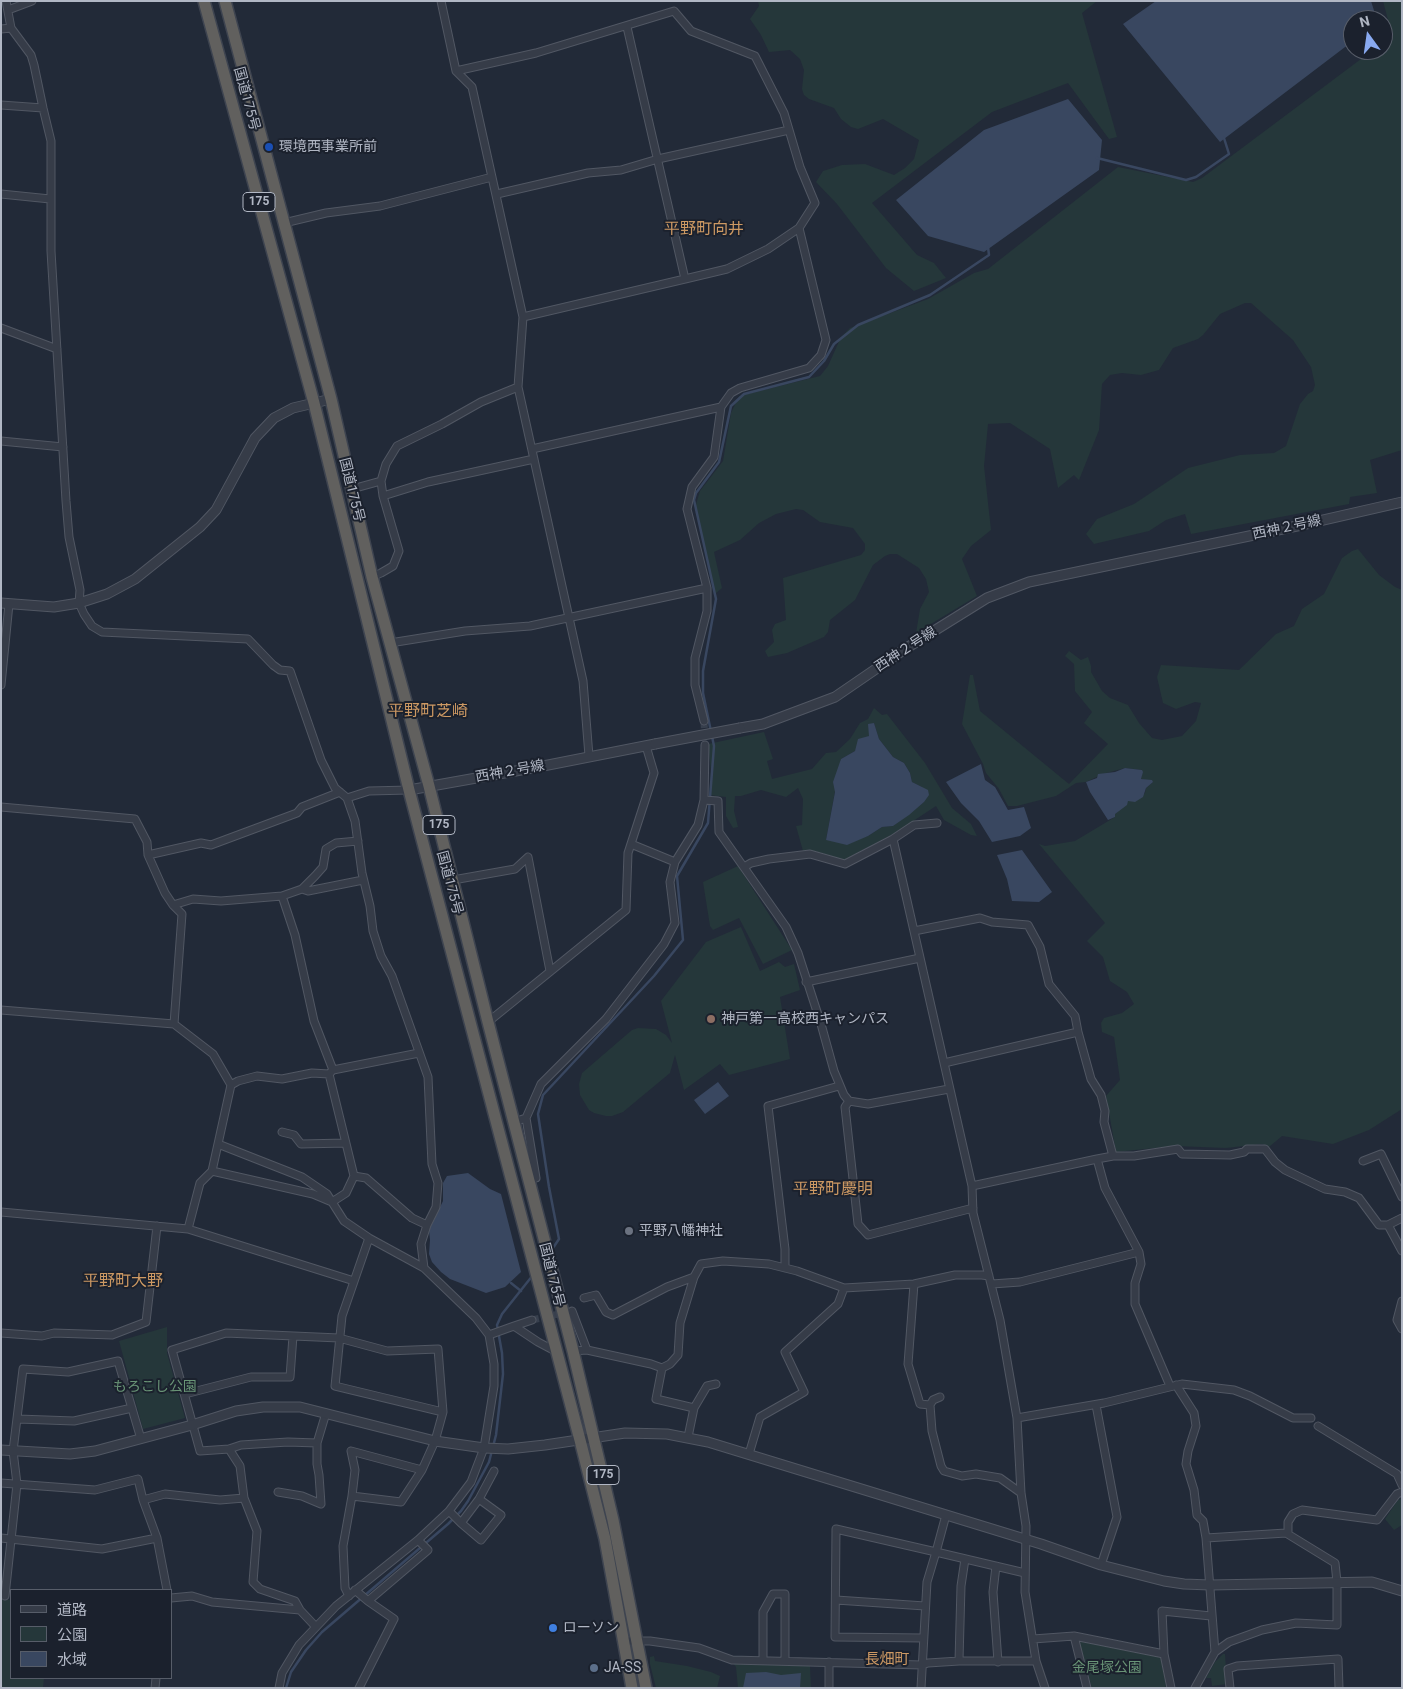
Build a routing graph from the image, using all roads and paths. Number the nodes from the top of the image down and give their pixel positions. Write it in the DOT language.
graph roads {
  1 [pos="6,1"];
  2 [pos="32,1"];
  3 [pos="204,1"];
  4 [pos="225,1"];
  5 [pos="441,1"];
  6 [pos="8,10"];
  7 [pos="626,27"];
  8 [pos="11,28"];
  9 [pos="1,29"];
  10 [pos="456,71"];
  11 [pos="1,105"];
  12 [pos="43,108"];
  13 [pos="789,130"];
  14 [pos="658,159"];
  15 [pos="492,177"];
  16 [pos="1,194"];
  17 [pos="496,194"];
  18 [pos="50,199"];
  19 [pos="284,223"];
  20 [pos="799,228"];
  21 [pos="685,279"];
  22 [pos="523,317"];
  23 [pos="1,328"];
  24 [pos="57,349"];
  25 [pos="518,387"];
  26 [pos="331,399"];
  27 [pos="314,403"];
  28 [pos="721,407"];
  29 [pos="1,441"];
  30 [pos="63,446"];
  31 [pos="532,449"];
  32 [pos="534,459"];
  33 [pos="381,481"];
  34 [pos="352,489"];
  35 [pos="383,496"];
  36 [pos="1402,502"];
  37 [pos="372,576"];
  38 [pos="707,588"];
  39 [pos="5,603"];
  40 [pos="79,603"];
  41 [pos="569,619"];
  42 [pos="390,643"];
  43 [pos="1,685"];
  44 [pos="704,721"];
  45 [pos="650,745"];
  46 [pos="705,745"];
  47 [pos="589,756"];
  48 [pos="429,786"];
  49 [pos="409,790"];
  50 [pos="340,792"];
  51 [pos="348,798"];
  52 [pos="704,800"];
  53 [pos="1,807"];
  54 [pos="937,823"];
  55 [pos="893,839"];
  56 [pos="358,841"];
  57 [pos="630,844"];
  58 [pos="148,855"];
  59 [pos="674,862"];
  60 [pos="744,867"];
  61 [pos="363,880"];
  62 [pos="453,880"];
  63 [pos="302,889"];
  64 [pos="282,896"];
  65 [pos="173,905"];
  66 [pos="914,931"];
  67 [pos="920,958"];
  68 [pos="550,972"];
  69 [pos="806,982"];
  70 [pos="1,1010"];
  71 [pos="488,1022"];
  72 [pos="174,1024"];
  73 [pos="1078,1032"];
  74 [pos="420,1053"];
  75 [pos="944,1063"];
  76 [pos="331,1072"];
  77 [pos="231,1085"];
  78 [pos="839,1086"];
  79 [pos="949,1090"];
  80 [pos="849,1102"];
  81 [pos="526,1118"];
  82 [pos="514,1122"];
  83 [pos="282,1132"];
  84 [pos="346,1143"];
  85 [pos="218,1144"];
  86 [pos="1113,1156"];
  87 [pos="1096,1159"];
  88 [pos="1363,1161"];
  89 [pos="212,1171"];
  90 [pos="354,1176"];
  91 [pos="528,1180"];
  92 [pos="972,1186"];
  93 [pos="1402,1197"];
  94 [pos="332,1202"];
  95 [pos="973,1208"];
  96 [pos="1,1212"];
  97 [pos="1402,1218"];
  98 [pos="1388,1224"];
  99 [pos="427,1225"];
  100 [pos="157,1226"];
  101 [pos="188,1228"];
  102 [pos="369,1238"];
  103 [pos="1402,1251"];
  104 [pos="1139,1252"];
  105 [pos="424,1268"];
  106 [pos="785,1268"];
  107 [pos="694,1277"];
  108 [pos="990,1280"];
  109 [pos="354,1281"];
  110 [pos="914,1284"];
  111 [pos="844,1288"];
  112 [pos="584,1298"];
  113 [pos="1402,1301"];
  114 [pos="572,1311"];
  115 [pos="532,1320"];
  116 [pos="514,1326"];
  117 [pos="1402,1328"];
  118 [pos="1,1334"];
  119 [pos="489,1335"];
  120 [pos="294,1336"];
  121 [pos="339,1338"];
  122 [pos="587,1350"];
  123 [pos="555,1351"];
  124 [pos="573,1351"];
  125 [pos="662,1368"];
  126 [pos="716,1384"];
  127 [pos="1173,1386"];
  128 [pos="185,1394"];
  129 [pos="940,1397"];
  130 [pos="1096,1405"];
  131 [pos="930,1406"];
  132 [pos="132,1408"];
  133 [pos="694,1408"];
  134 [pos="443,1412"];
  135 [pos="326,1413"];
  136 [pos="1017,1418"];
  137 [pos="1311,1418"];
  138 [pos="18,1419"];
  139 [pos="192,1425"];
  140 [pos="1318,1426"];
  141 [pos="688,1437"];
  142 [pos="595,1438"];
  143 [pos="141,1439"];
  144 [pos="580,1440"];
  145 [pos="435,1441"];
  146 [pos="318,1443"];
  147 [pos="484,1448"];
  148 [pos="229,1449"];
  149 [pos="1,1450"];
  150 [pos="13,1451"];
  151 [pos="749,1454"];
  152 [pos="422,1470"];
  153 [pos="494,1471"];
  154 [pos="1,1483"];
  155 [pos="17,1484"];
  156 [pos="1402,1485"];
  157 [pos="278,1492"];
  158 [pos="1402,1492"];
  159 [pos="1021,1493"];
  160 [pos="352,1496"];
  161 [pos="244,1498"];
  162 [pos="479,1499"];
  163 [pos="143,1500"];
  164 [pos="449,1512"];
  165 [pos="946,1515"];
  166 [pos="461,1523"];
  167 [pos="1288,1534"];
  168 [pos="1,1538"];
  169 [pos="157,1538"];
  170 [pos="1206,1538"];
  171 [pos="11,1540"];
  172 [pos="418,1540"];
  173 [pos="1026,1540"];
  174 [pos="936,1552"];
  175 [pos="965,1559"];
  176 [pos="1101,1565"];
  177 [pos="996,1566"];
  178 [pos="1025,1573"];
  179 [pos="1337,1582"];
  180 [pos="1210,1585"];
  181 [pos="167,1589"];
  182 [pos="355,1590"];
  183 [pos="1402,1591"];
  184 [pos="6,1596"];
  185 [pos="349,1596"];
  186 [pos="172,1598"];
  187 [pos="836,1600"];
  188 [pos="368,1601"];
  189 [pos="925,1606"];
  190 [pos="300,1610"];
  191 [pos="1211,1616"];
  192 [pos="316,1627"];
  193 [pos="1074,1636"];
  194 [pos="923,1638"];
  195 [pos="1033,1639"];
  196 [pos="637,1640"];
  197 [pos="623,1641"];
  198 [pos="1215,1652"];
  199 [pos="1164,1654"];
  200 [pos="763,1660"];
  201 [pos="785,1661"];
  202 [pos="959,1661"];
  203 [pos="1036,1661"];
  204 [pos="829,1662"];
  205 [pos="998,1662"];
  206 [pos="922,1665"];
  207 [pos="278,1688"];
  208 [pos="359,1688"];
  209 [pos="632,1688"];
  210 [pos="646,1688"];
  211 [pos="829,1688"];
  212 [pos="921,1688"];
  213 [pos="1045,1688"];
  214 [pos="1087,1688"];
  215 [pos="1171,1688"];
  216 [pos="1195,1688"];
  217 [pos="1230,1688"];
  218 [pos="1340,1688"];
  1 -- 6 [label="street"];
  2 -- 6 [label="street"];
  3 -- 27 [label="highway, 国道175号 / 175"];
  4 -- 19 [label="highway, 国道175号 / 175"];
  5 -- 10 [label="street"];
  6 -- 8 [label="street"];
  7 -- 10 [label="street"];
  7 -- 13 [label="street"];
  7 -- 14 [label="street"];
  8 -- 9 [label="street"];
  8 -- 12 [label="street"];
  10 -- 15 [label="street"];
  11 -- 12 [label="street"];
  12 -- 18 [label="street"];
  13 -- 14 [label="street"];
  13 -- 20 [label="street"];
  14 -- 17 [label="street"];
  14 -- 21 [label="street"];
  15 -- 17 [label="street"];
  15 -- 19 [label="street"];
  16 -- 18 [label="street"];
  17 -- 22 [label="street"];
  18 -- 24 [label="street"];
  19 -- 26 [label="highway, 国道175号 / 175"];
  20 -- 21 [label="street"];
  20 -- 28 [label="street"];
  21 -- 22 [label="street"];
  22 -- 25 [label="street"];
  23 -- 24 [label="street"];
  24 -- 30 [label="street"];
  25 -- 31 [label="street"];
  25 -- 33 [label="street"];
  26 -- 27 [label="street"];
  26 -- 34 [label="highway, 国道175号 / 175"];
  27 -- 40 [label="street"];
  27 -- 49 [label="highway, 国道175号 / 175"];
  28 -- 31 [label="street"];
  28 -- 38 [label="street"];
  29 -- 30 [label="street"];
  30 -- 40 [label="street"];
  31 -- 32 [label="street"];
  32 -- 35 [label="street"];
  32 -- 41 [label="street"];
  33 -- 34 [label="street"];
  33 -- 35 [label="street"];
  34 -- 37 [label="highway, 国道175号 / 175"];
  35 -- 37 [label="street"];
  36 -- 45 [label="street, 西神２号線, bridge"];
  37 -- 42 [label="highway, 国道175号 / 175"];
  38 -- 41 [label="street"];
  38 -- 44 [label="street"];
  39 -- 40 [label="street"];
  39 -- 43 [label="street"];
  40 -- 50 [label="street"];
  41 -- 42 [label="street"];
  41 -- 47 [label="street"];
  42 -- 48 [label="highway, 国道175号 / 175"];
  45 -- 47 [label="street, 西神２号線"];
  45 -- 57 [label="street"];
  46 -- 52 [label="street"];
  47 -- 48 [label="street, 西神２号線"];
  48 -- 49 [label="street, 西神２号線"];
  48 -- 62 [label="highway, 国道175号 / 175"];
  49 -- 51 [label="street"];
  49 -- 123 [label="highway, 国道175号 / 175"];
  50 -- 51 [label="street"];
  50 -- 58 [label="street"];
  51 -- 56 [label="street"];
  52 -- 59 [label="street"];
  52 -- 60 [label="street"];
  53 -- 58 [label="street"];
  54 -- 55 [label="street"];
  55 -- 60 [label="street"];
  55 -- 66 [label="street"];
  56 -- 61 [label="street"];
  56 -- 63 [label="street"];
  57 -- 59 [label="street"];
  57 -- 68 [label="street"];
  58 -- 65 [label="street"];
  59 -- 81 [label="street"];
  60 -- 69 [label="street"];
  61 -- 63 [label="street"];
  61 -- 74 [label="street"];
  62 -- 68 [label="street"];
  62 -- 71 [label="highway, 国道175号 / 175"];
  63 -- 64 [label="street"];
  64 -- 65 [label="street"];
  64 -- 76 [label="street"];
  65 -- 72 [label="street"];
  66 -- 67 [label="street"];
  66 -- 73 [label="street"];
  67 -- 69 [label="street"];
  67 -- 75 [label="street"];
  68 -- 71 [label="street"];
  69 -- 78 [label="street"];
  70 -- 72 [label="street"];
  71 -- 82 [label="highway, 国道175号 / 175"];
  72 -- 77 [label="street"];
  73 -- 75 [label="street"];
  73 -- 86 [label="street"];
  74 -- 76 [label="street"];
  74 -- 99 [label="street"];
  75 -- 79 [label="street"];
  76 -- 77 [label="street"];
  76 -- 84 [label="street"];
  77 -- 85 [label="street"];
  78 -- 80 [label="street"];
  78 -- 106 [label="street"];
  79 -- 80 [label="street"];
  79 -- 92 [label="street"];
  80 -- 95 [label="street"];
  81 -- 82 [label="street"];
  81 -- 91 [label="street"];
  82 -- 91 [label="highway, 国道175号 / 175"];
  83 -- 84 [label="street"];
  84 -- 90 [label="street"];
  85 -- 89 [label="street"];
  85 -- 94 [label="street"];
  86 -- 87 [label="street"];
  86 -- 98 [label="street"];
  87 -- 92 [label="street"];
  87 -- 104 [label="street"];
  88 -- 93 [label="street"];
  89 -- 94 [label="street"];
  89 -- 101 [label="street"];
  90 -- 94 [label="street"];
  90 -- 99 [label="street"];
  91 -- 124 [label="highway, 国道175号 / 175"];
  92 -- 95 [label="street"];
  94 -- 102 [label="street"];
  95 -- 108 [label="street"];
  96 -- 100 [label="street"];
  97 -- 98 [label="street"];
  98 -- 103 [label="street"];
  99 -- 105 [label="street"];
  100 -- 101 [label="street"];
  100 -- 118 [label="street"];
  101 -- 109 [label="street"];
  102 -- 105 [label="street"];
  102 -- 109 [label="street"];
  104 -- 108 [label="street"];
  104 -- 127 [label="street"];
  105 -- 119 [label="street"];
  106 -- 107 [label="street"];
  106 -- 111 [label="street"];
  107 -- 112 [label="street"];
  107 -- 125 [label="street"];
  108 -- 110 [label="street"];
  108 -- 136 [label="street"];
  109 -- 121 [label="street"];
  110 -- 111 [label="street"];
  110 -- 131 [label="street"];
  111 -- 151 [label="street"];
  113 -- 117 [label="street"];
  114 -- 122 [label="street"];
  115 -- 116 [label="street"];
  116 -- 119 [label="street"];
  116 -- 123 [label="street"];
  119 -- 147 [label="street"];
  120 -- 121 [label="street"];
  120 -- 128 [label="street"];
  120 -- 128 [label="street"];
  121 -- 134 [label="street"];
  121 -- 134 [label="street"];
  122 -- 124 [label="street"];
  122 -- 125 [label="street"];
  123 -- 144 [label="highway, 国道175号 / 175"];
  124 -- 142 [label="highway, 国道175号 / 175"];
  125 -- 133 [label="street"];
  126 -- 133 [label="street"];
  127 -- 130 [label="street"];
  127 -- 137 [label="street"];
  127 -- 170 [label="street"];
  128 -- 139 [label="street"];
  129 -- 131 [label="street"];
  130 -- 136 [label="street"];
  130 -- 176 [label="street"];
  131 -- 159 [label="street"];
  132 -- 138 [label="street"];
  132 -- 138 [label="street"];
  132 -- 143 [label="street"];
  133 -- 141 [label="street"];
  134 -- 145 [label="street"];
  135 -- 139 [label="street"];
  135 -- 145 [label="street"];
  135 -- 146 [label="street"];
  136 -- 159 [label="street"];
  138 -- 150 [label="street"];
  139 -- 143 [label="street"];
  139 -- 148 [label="street"];
  140 -- 156 [label="street"];
  141 -- 142 [label="street"];
  141 -- 151 [label="street"];
  142 -- 144 [label="street"];
  142 -- 196 [label="highway, 国道175号 / 175"];
  143 -- 150 [label="street"];
  144 -- 147 [label="street"];
  144 -- 197 [label="highway, 国道175号 / 175"];
  145 -- 147 [label="street"];
  145 -- 152 [label="street"];
  146 -- 148 [label="street"];
  146 -- 157 [label="street"];
  147 -- 164 [label="street"];
  148 -- 161 [label="street"];
  149 -- 150 [label="street"];
  150 -- 155 [label="street"];
  151 -- 165 [label="street"];
  152 -- 160 [label="street"];
  152 -- 160 [label="street"];
  153 -- 162 [label="street"];
  154 -- 155 [label="street"];
  155 -- 163 [label="street"];
  155 -- 171 [label="street"];
  158 -- 167 [label="street"];
  159 -- 173 [label="street"];
  160 -- 185 [label="street"];
  161 -- 163 [label="street"];
  161 -- 190 [label="street"];
  162 -- 166 [label="street"];
  162 -- 166 [label="street"];
  163 -- 169 [label="street"];
  164 -- 166 [label="street"];
  164 -- 172 [label="street"];
  165 -- 173 [label="street"];
  165 -- 174 [label="street"];
  167 -- 170 [label="street"];
  167 -- 179 [label="street"];
  168 -- 171 [label="street"];
  169 -- 171 [label="street"];
  169 -- 181 [label="street"];
  170 -- 180 [label="street"];
  171 -- 184 [label="street"];
  172 -- 182 [label="street"];
  172 -- 188 [label="street"];
  173 -- 176 [label="street"];
  173 -- 178 [label="street"];
  174 -- 175 [label="street"];
  174 -- 187 [label="street"];
  174 -- 189 [label="street"];
  175 -- 177 [label="street"];
  175 -- 202 [label="street"];
  176 -- 180 [label="street"];
  177 -- 178 [label="street"];
  177 -- 205 [label="street"];
  178 -- 195 [label="street"];
  179 -- 180 [label="street"];
  179 -- 183 [label="street"];
  179 -- 198 [label="street"];
  180 -- 191 [label="street"];
  182 -- 185 [label="street"];
  182 -- 188 [label="street"];
  185 -- 192 [label="street"];
  186 -- 190 [label="street"];
  187 -- 189 [label="street"];
  187 -- 194 [label="street"];
  188 -- 208 [label="street"];
  189 -- 194 [label="street"];
  190 -- 192 [label="street"];
  191 -- 198 [label="street"];
  191 -- 199 [label="street"];
  192 -- 207 [label="street"];
  193 -- 195 [label="street"];
  193 -- 199 [label="street"];
  193 -- 214 [label="street"];
  194 -- 206 [label="street"];
  195 -- 203 [label="street"];
  196 -- 197 [label="street"];
  196 -- 200 [label="street"];
  196 -- 210 [label="highway, 国道175号 / 175"];
  197 -- 209 [label="highway, 国道175号 / 175"];
  198 -- 216 [label="street"];
  199 -- 215 [label="street"];
  200 -- 201 [label="street"];
  200 -- 201 [label="street"];
  201 -- 204 [label="street"];
  202 -- 205 [label="street"];
  202 -- 206 [label="street"];
  203 -- 205 [label="street"];
  203 -- 213 [label="street"];
  204 -- 206 [label="street"];
  204 -- 211 [label="street"];
  206 -- 212 [label="street"];
  217 -- 218 [label="street"];
}
